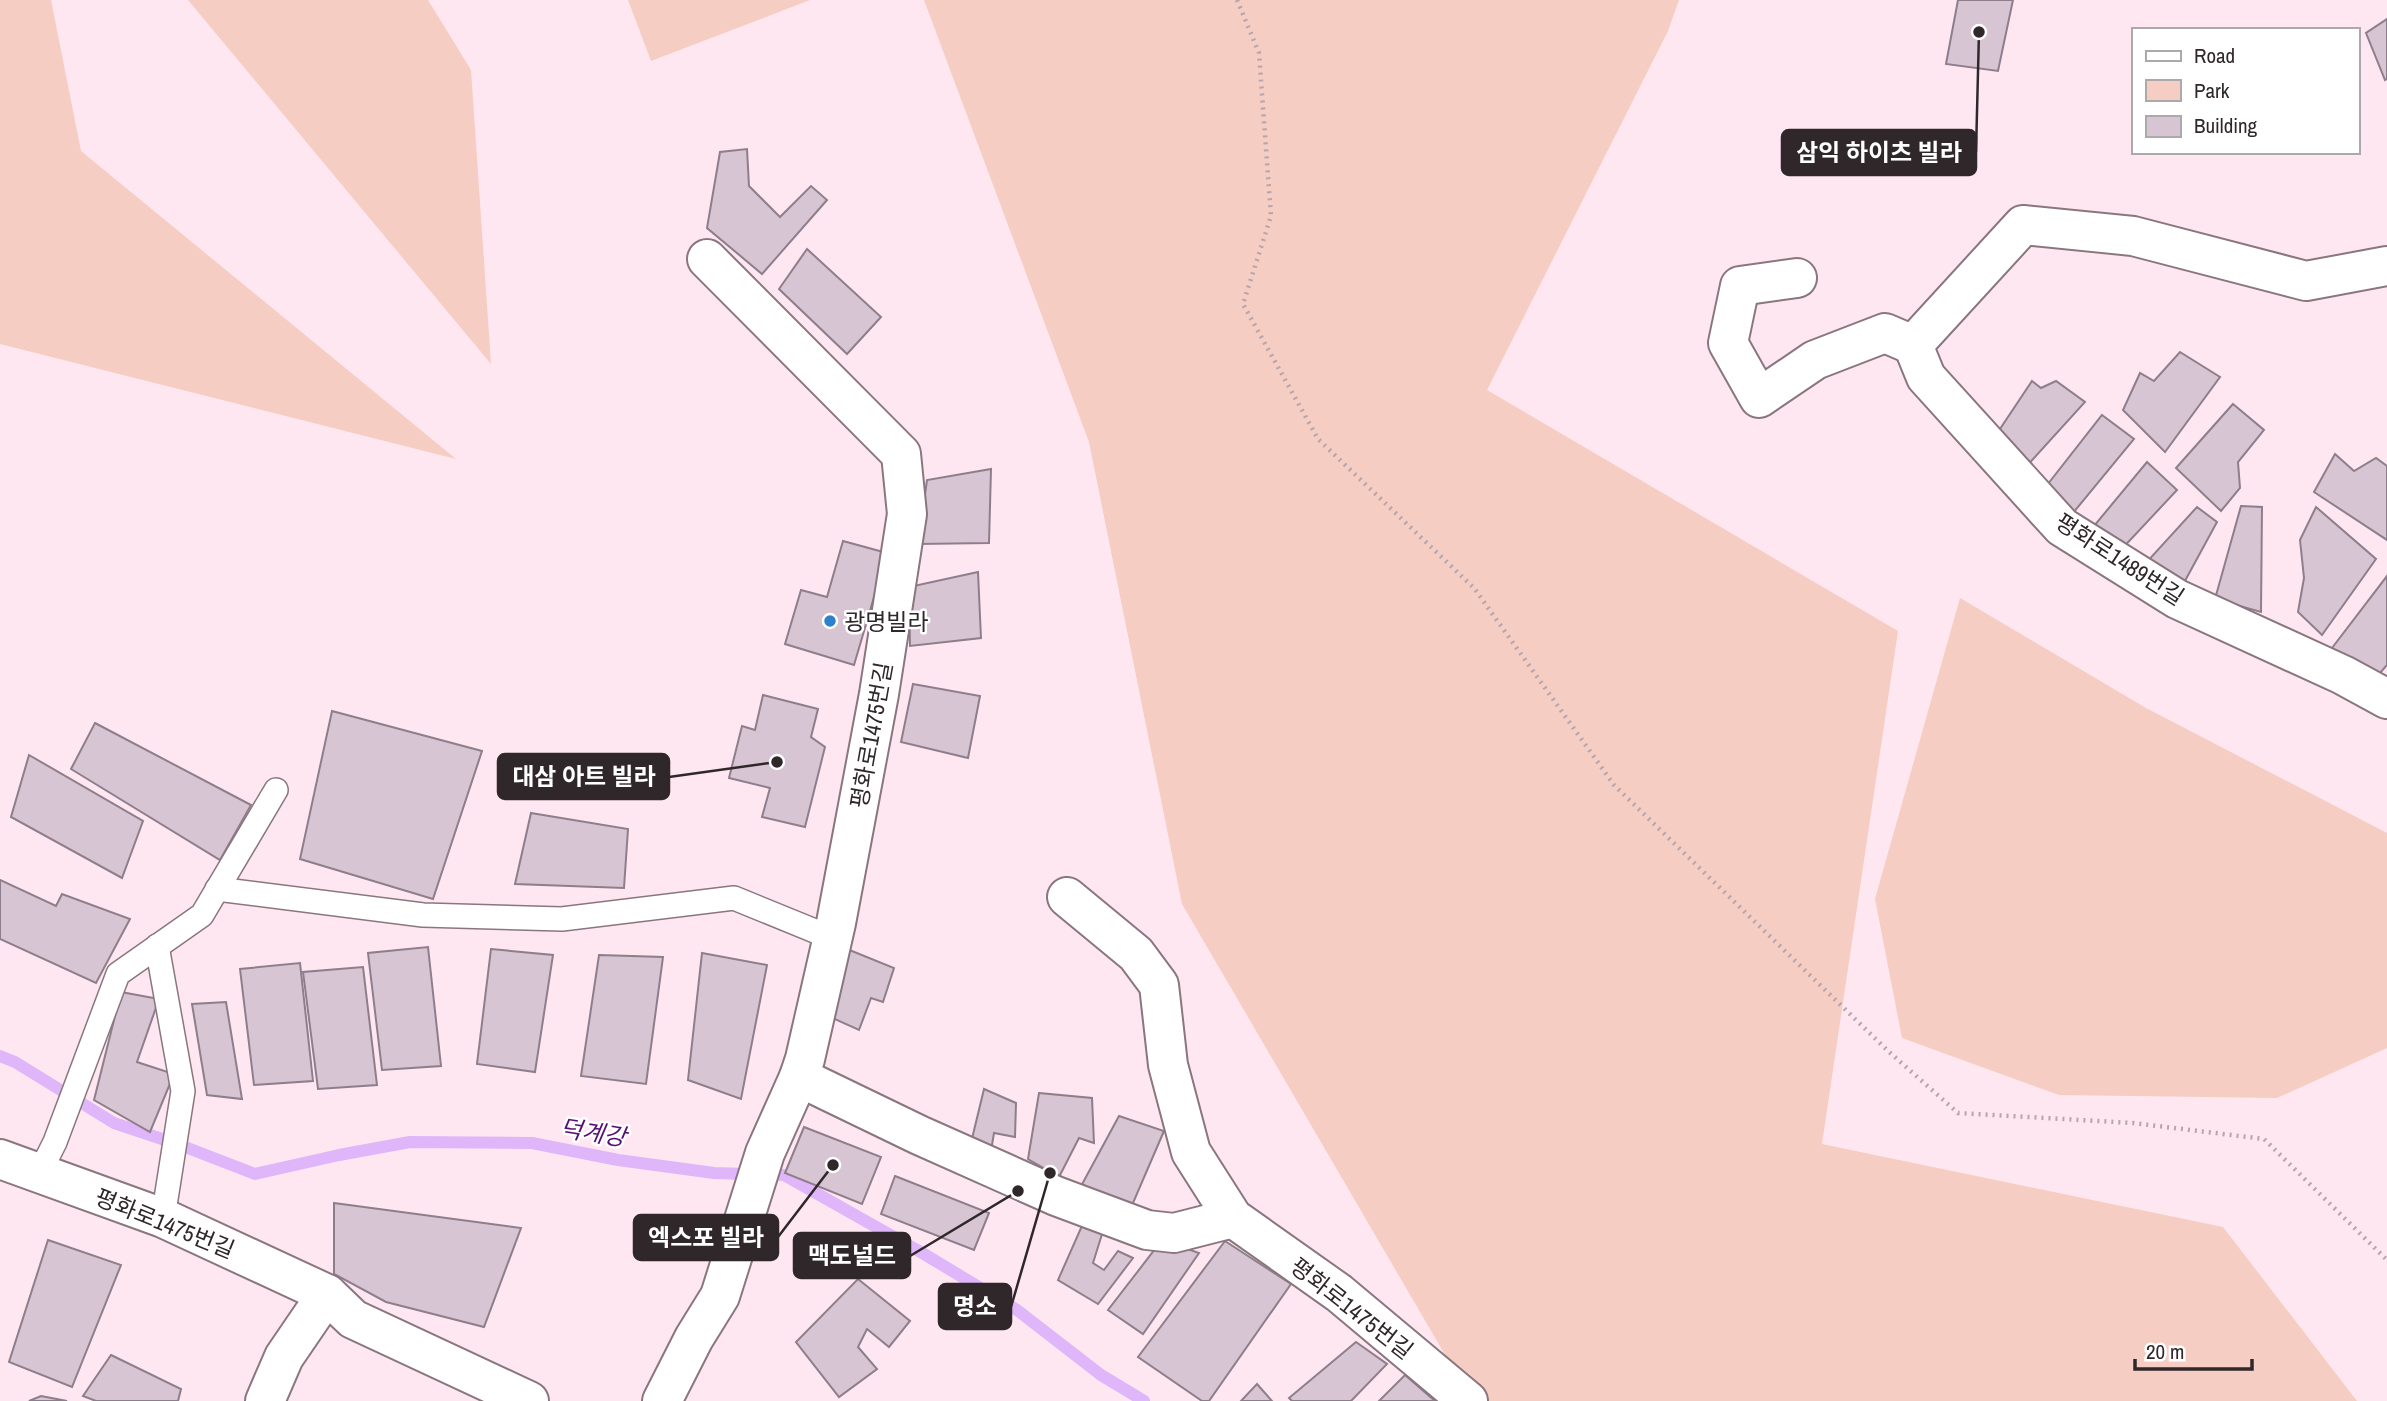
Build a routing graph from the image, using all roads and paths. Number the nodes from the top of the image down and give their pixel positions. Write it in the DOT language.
graph roads {
  1 [pos="1237,0"];
  2 [pos="707,259"];
  3 [pos="2387,266"];
  4 [pos="1797,278"];
  5 [pos="1913,345"];
  6 [pos="2387,699"];
  7 [pos="276,790"];
  8 [pos="217,889"];
  9 [pos="1067,897"];
  10 [pos="832,938"];
  11 [pos="157,946"];
  12 [pos="799,1077"];
  13 [pos="47,1158"];
  14 [pos="0,1159"];
  15 [pos="166,1202"];
  16 [pos="1233,1219"];
  17 [pos="2387,1260"];
  18 [pos="327,1294"];
  19 [pos="265,1401"];
  20 [pos="529,1401"];
  21 [pos="662,1401"];
  22 [pos="1468,1401"];
  1 -- 17 [label="path"];
  2 -- 10 [label="street, 평화로1475번길"];
  3 -- 5 [label="street"];
  4 -- 5 [label="street"];
  5 -- 6 [label="street, 평화로1489번길"];
  7 -- 8 [label="lane"];
  8 -- 10 [label="lane"];
  8 -- 11 [label="lane"];
  9 -- 16 [label="street, 평화로1475번길"];
  10 -- 12 [label="street, 평화로1475번길"];
  11 -- 13 [label="lane"];
  11 -- 15 [label="lane"];
  12 -- 16 [label="street"];
  12 -- 21 [label="street, 평화로1475번길"];
  13 -- 14 [label="street, 평화로1475번길"];
  13 -- 15 [label="street, 평화로1475번길"];
  15 -- 18 [label="street, 평화로1475번길"];
  16 -- 22 [label="street, 평화로1475번길"];
  18 -- 19 [label="street"];
  18 -- 20 [label="street, 평화로1475번길"];
}
